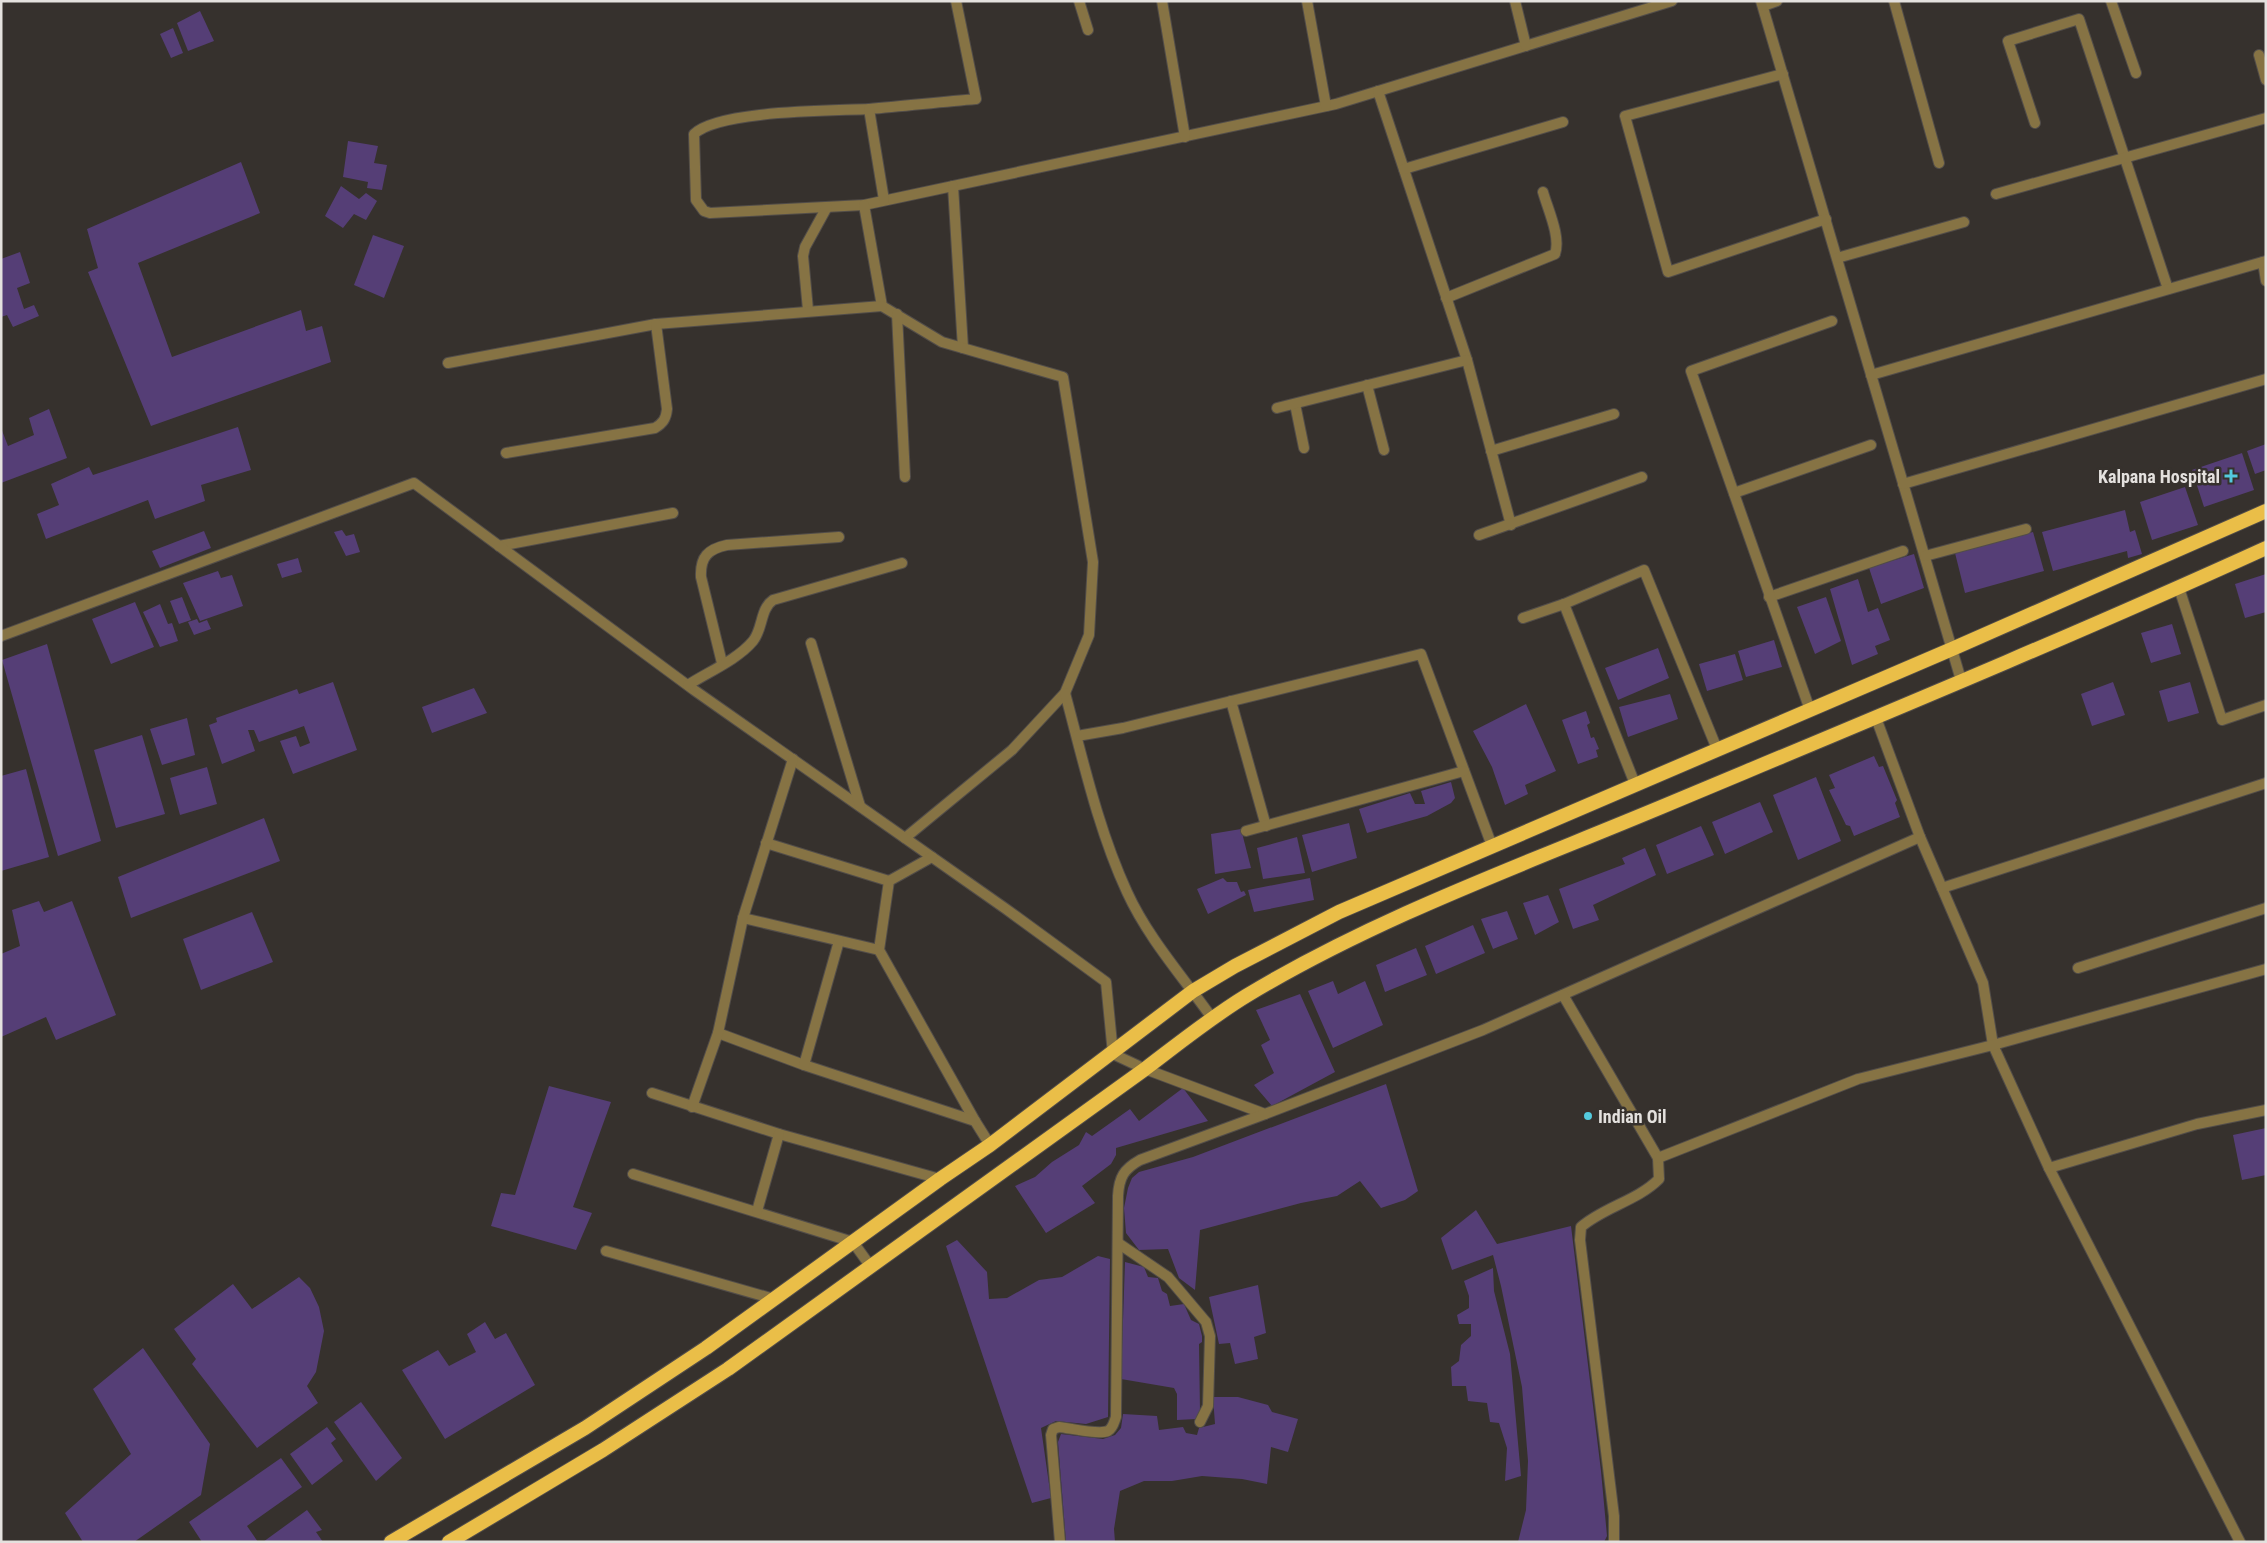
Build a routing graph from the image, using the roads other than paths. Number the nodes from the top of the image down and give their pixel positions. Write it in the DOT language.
graph roads {
  1 [pos="956,1"];
  2 [pos="1079,1"];
  3 [pos="1162,1"];
  4 [pos="1307,1"];
  5 [pos="1515,1"];
  6 [pos="1672,1"];
  7 [pos="1777,1"];
  8 [pos="1894,1"];
  9 [pos="2111,1"];
  10 [pos="1762,3"];
  11 [pos="1088,30"];
  12 [pos="1526,46"];
  13 [pos="2259,55"];
  14 [pos="2136,73"];
  15 [pos="1783,74"];
  16 [pos="2266,80"];
  17 [pos="1378,91"];
  18 [pos="1326,106"];
  19 [pos="869,109"];
  20 [pos="2266,118"];
  21 [pos="1564,122"];
  22 [pos="2035,123"];
  23 [pos="1185,136"];
  24 [pos="2123,157"];
  25 [pos="1939,163"];
  26 [pos="1404,169"];
  27 [pos="953,186"];
  28 [pos="1544,192"];
  29 [pos="1996,194"];
  30 [pos="884,200"];
  31 [pos="864,205"];
  32 [pos="827,207"];
  33 [pos="1826,219"];
  34 [pos="1964,222"];
  35 [pos="1837,258"];
  36 [pos="2264,261"];
  37 [pos="2266,282"];
  38 [pos="2168,289"];
  39 [pos="1446,298"];
  40 [pos="882,306"];
  41 [pos="808,310"];
  42 [pos="897,314"];
  43 [pos="1832,321"];
  44 [pos="656,324"];
  45 [pos="963,348"];
  46 [pos="1467,360"];
  47 [pos="448,364"];
  48 [pos="1871,375"];
  49 [pos="2266,379"];
  50 [pos="1367,385"];
  51 [pos="1295,404"];
  52 [pos="1277,408"];
  53 [pos="1614,414"];
  54 [pos="1871,444"];
  55 [pos="1304,448"];
  56 [pos="1384,450"];
  57 [pos="1491,451"];
  58 [pos="506,453"];
  59 [pos="905,477"];
  60 [pos="1642,477"];
  61 [pos="1904,484"];
  62 [pos="1734,493"];
  63 [pos="2266,510"];
  64 [pos="673,513"];
  65 [pos="1511,524"];
  66 [pos="2026,529"];
  67 [pos="1478,535"];
  68 [pos="839,536"];
  69 [pos="499,546"];
  70 [pos="2266,548"];
  71 [pos="1903,551"];
  72 [pos="1925,556"];
  73 [pos="902,563"];
  74 [pos="2179,588"];
  75 [pos="1769,597"];
  76 [pos="1564,604"];
  77 [pos="1523,618"];
  78 [pos="1,636"];
  79 [pos="811,643"];
  80 [pos="1952,649"];
  81 [pos="722,663"];
  82 [pos="1961,680"];
  83 [pos="688,685"];
  84 [pos="1065,693"];
  85 [pos="1231,701"];
  86 [pos="2266,705"];
  87 [pos="1810,710"];
  88 [pos="1876,718"];
  89 [pos="1077,736"];
  90 [pos="1717,748"];
  91 [pos="792,759"];
  92 [pos="1464,771"];
  93 [pos="2266,783"];
  94 [pos="1635,784"];
  95 [pos="860,806"];
  96 [pos="1266,826"];
  97 [pos="1246,831"];
  98 [pos="1920,837"];
  99 [pos="905,838"];
  100 [pos="766,843"];
  101 [pos="1492,846"];
  102 [pos="932,857"];
  103 [pos="889,881"];
  104 [pos="1942,888"];
  105 [pos="2266,908"];
  106 [pos="743,918"];
  107 [pos="840,941"];
  108 [pos="879,950"];
  109 [pos="2078,968"];
  110 [pos="2266,969"];
  111 [pos="1193,991"];
  112 [pos="1563,995"];
  113 [pos="1212,1018"];
  114 [pos="718,1033"];
  115 [pos="1993,1045"];
  116 [pos="1113,1054"];
  117 [pos="804,1065"];
  118 [pos="1145,1069"];
  119 [pos="652,1093"];
  120 [pos="692,1107"];
  121 [pos="2266,1110"];
  122 [pos="1265,1114"];
  123 [pos="976,1121"];
  124 [pos="779,1134"];
  125 [pos="990,1145"];
  126 [pos="1658,1158"];
  127 [pos="2049,1168"];
  128 [pos="632,1174"];
  129 [pos="940,1179"];
  130 [pos="757,1211"];
  131 [pos="853,1242"];
  132 [pos="1118,1243"];
  133 [pos="606,1251"];
  134 [pos="871,1267"];
  135 [pos="774,1299"];
  136 [pos="1200,1422"];
  137 [pos="391,1542"];
  138 [pos="449,1542"];
  139 [pos="1060,1542"];
  140 [pos="1614,1542"];
  141 [pos="2240,1542"];
  1 -- 19 [label="street"];
  2 -- 11 [label="street"];
  3 -- 23 [label="street"];
  4 -- 18 [label="street"];
  5 -- 12 [label="street"];
  6 -- 12 [label="street"];
  7 -- 10 [label="street"];
  8 -- 25 [label="street"];
  9 -- 14 [label="street"];
  10 -- 15 [label="street"];
  12 -- 17 [label="street"];
  13 -- 16 [label="street"];
  15 -- 33 [label="street"];
  15 -- 33 [label="street"];
  17 -- 18 [label="street"];
  17 -- 26 [label="street"];
  18 -- 23 [label="street"];
  19 -- 30 [label="street"];
  19 -- 32 [label="street"];
  20 -- 24 [label="street"];
  21 -- 26 [label="street"];
  22 -- 24 [label="street"];
  23 -- 27 [label="street"];
  24 -- 29 [label="street"];
  24 -- 38 [label="street"];
  26 -- 39 [label="street"];
  27 -- 30 [label="street"];
  27 -- 45 [label="street"];
  28 -- 39 [label="street"];
  30 -- 31 [label="street"];
  31 -- 32 [label="street"];
  31 -- 40 [label="street"];
  32 -- 41 [label="street"];
  33 -- 35 [label="street"];
  34 -- 35 [label="street"];
  35 -- 48 [label="street"];
  36 -- 37 [label="street"];
  36 -- 38 [label="street"];
  38 -- 48 [label="street"];
  39 -- 46 [label="street"];
  40 -- 41 [label="street"];
  40 -- 42 [label="street"];
  41 -- 44 [label="street"];
  42 -- 45 [label="street"];
  42 -- 59 [label="street"];
  43 -- 62 [label="street"];
  44 -- 47 [label="street"];
  44 -- 58 [label="street"];
  45 -- 84 [label="street"];
  46 -- 50 [label="street"];
  46 -- 57 [label="street"];
  48 -- 61 [label="street"];
  49 -- 61 [label="street"];
  50 -- 51 [label="street"];
  50 -- 56 [label="street"];
  51 -- 52 [label="street"];
  51 -- 55 [label="street"];
  53 -- 57 [label="street"];
  54 -- 62 [label="street"];
  57 -- 65 [label="street"];
  60 -- 65 [label="street"];
  61 -- 72 [label="street"];
  62 -- 75 [label="street"];
  63 -- 80 [label="highway"];
  64 -- 69 [label="street"];
  65 -- 67 [label="street"];
  66 -- 72 [label="street"];
  68 -- 81 [label="street"];
  69 -- 78 [label="street"];
  69 -- 83 [label="street"];
  70 -- 74 [label="highway"];
  71 -- 75 [label="street"];
  72 -- 80 [label="street"];
  73 -- 81 [label="street"];
  74 -- 82 [label="highway"];
  74 -- 86 [label="street"];
  75 -- 87 [label="street"];
  76 -- 77 [label="street"];
  76 -- 90 [label="street"];
  76 -- 94 [label="street"];
  79 -- 95 [label="street"];
  80 -- 82 [label="street"];
  80 -- 87 [label="highway"];
  81 -- 83 [label="street"];
  82 -- 88 [label="highway"];
  83 -- 91 [label="street"];
  84 -- 89 [label="street"];
  84 -- 99 [label="street"];
  85 -- 89 [label="street"];
  85 -- 92 [label="street"];
  85 -- 96 [label="street"];
  87 -- 90 [label="highway"];
  88 -- 98 [label="street"];
  88 -- 113 [label="highway"];
  89 -- 111 [label="street"];
  90 -- 94 [label="highway"];
  91 -- 95 [label="street"];
  91 -- 100 [label="street"];
  92 -- 96 [label="street"];
  92 -- 101 [label="street"];
  93 -- 104 [label="street"];
  94 -- 101 [label="highway"];
  95 -- 99 [label="street"];
  96 -- 97 [label="street"];
  98 -- 104 [label="street"];
  98 -- 112 [label="street"];
  99 -- 102 [label="street"];
  100 -- 103 [label="street"];
  100 -- 106 [label="street"];
  101 -- 111 [label="highway"];
  102 -- 103 [label="street"];
  102 -- 116 [label="street"];
  103 -- 108 [label="street"];
  104 -- 115 [label="street"];
  105 -- 109 [label="street"];
  106 -- 107 [label="street"];
  106 -- 114 [label="street"];
  107 -- 108 [label="street"];
  107 -- 117 [label="street"];
  108 -- 123 [label="street"];
  110 -- 115 [label="street"];
  111 -- 113 [label="street"];
  111 -- 116 [label="highway"];
  112 -- 122 [label="street"];
  112 -- 126 [label="street"];
  113 -- 118 [label="highway"];
  114 -- 117 [label="street"];
  114 -- 120 [label="street"];
  115 -- 126 [label="street"];
  115 -- 127 [label="street"];
  116 -- 118 [label="street"];
  116 -- 125 [label="highway"];
  117 -- 123 [label="street"];
  118 -- 122 [label="street"];
  118 -- 134 [label="highway"];
  119 -- 120 [label="street"];
  120 -- 124 [label="street"];
  121 -- 127 [label="street"];
  122 -- 132 [label="street"];
  123 -- 125 [label="street"];
  124 -- 129 [label="street"];
  124 -- 130 [label="street"];
  125 -- 129 [label="highway"];
  126 -- 140 [label="street"];
  127 -- 141 [label="street"];
  128 -- 130 [label="street"];
  129 -- 131 [label="highway"];
  130 -- 131 [label="street"];
  131 -- 134 [label="street"];
  131 -- 135 [label="highway"];
  132 -- 136 [label="street"];
  132 -- 139 [label="street"];
  133 -- 135 [label="street"];
  134 -- 138 [label="highway"];
  135 -- 137 [label="highway"];
}
